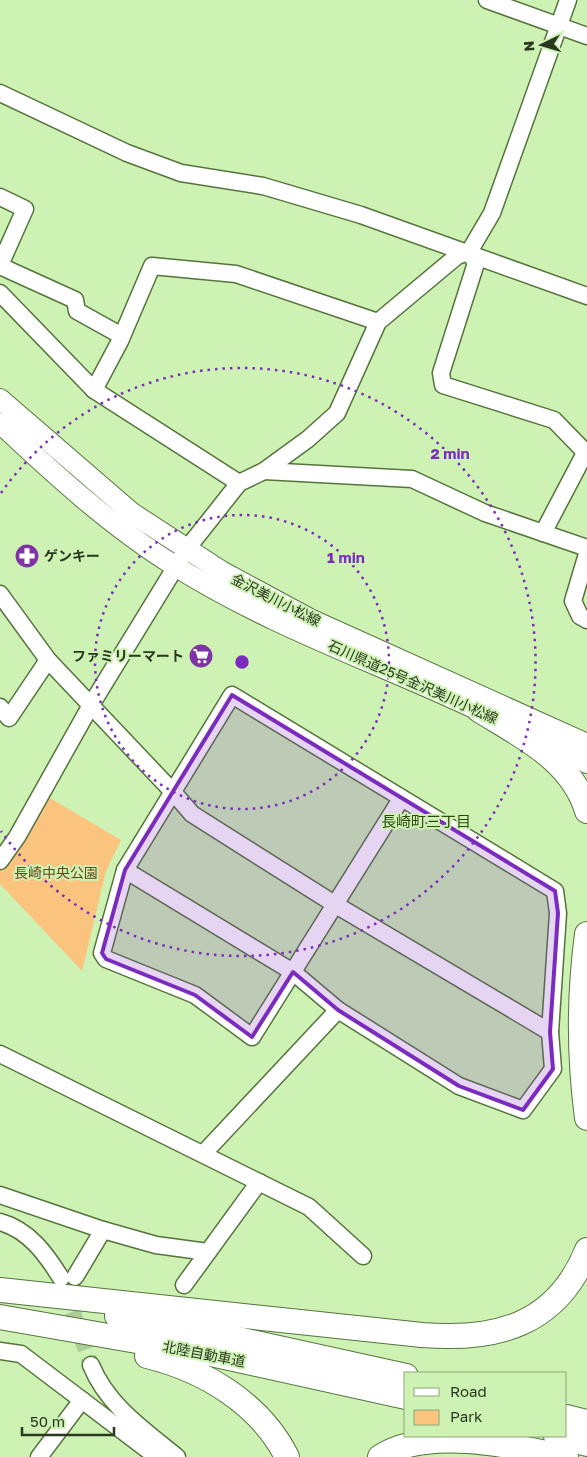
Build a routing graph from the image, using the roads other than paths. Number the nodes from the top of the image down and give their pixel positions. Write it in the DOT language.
graph roads {
  1 [pos="487,0"];
  2 [pos="568,0"];
  3 [pos="559,26"];
  4 [pos="587,36"];
  5 [pos="0,92"];
  6 [pos="0,197"];
  7 [pos="468,252"];
  8 [pos="0,265"];
  9 [pos="0,293"];
  10 [pos="587,296"];
  11 [pos="378,322"];
  12 [pos="122,336"];
  13 [pos="94,390"];
  14 [pos="0,399"];
  15 [pos="0,423"];
  16 [pos="586,453"];
  17 [pos="264,471"];
  18 [pos="239,483"];
  19 [pos="543,533"];
  20 [pos="587,548"];
  21 [pos="587,554"];
  22 [pos="180,558"];
  23 [pos="0,594"];
  24 [pos="587,620"];
  25 [pos="48,660"];
  26 [pos="91,705"];
  27 [pos="0,707"];
  28 [pos="479,710"];
  29 [pos="587,744"];
  30 [pos="587,763"];
  31 [pos="173,792"];
  32 [pos="401,799"];
  33 [pos="587,811"];
  34 [pos="0,861"];
  35 [pos="125,870"];
  36 [pos="336,905"];
  37 [pos="587,934"];
  38 [pos="293,972"];
  39 [pos="338,1010"];
  40 [pos="550,1032"];
  41 [pos="0,1054"];
  42 [pos="587,1118"];
  43 [pos="203,1154"];
  44 [pos="259,1182"];
  45 [pos="0,1195"];
  46 [pos="0,1222"];
  47 [pos="103,1230"];
  48 [pos="587,1250"];
  49 [pos="208,1252"];
  50 [pos="363,1256"];
  51 [pos="184,1285"];
  52 [pos="0,1290"];
  53 [pos="0,1296"];
  54 [pos="0,1317"];
  55 [pos="0,1324"];
  56 [pos="0,1351"];
  57 [pos="91,1365"];
  58 [pos="404,1376"];
  59 [pos="404,1397"];
  60 [pos="82,1400"];
  61 [pos="567,1435"];
  62 [pos="540,1437"];
  63 [pos="587,1444"];
  64 [pos="39,1457"];
  65 [pos="157,1457"];
  66 [pos="177,1457"];
  67 [pos="287,1457"];
  68 [pos="380,1457"];
  1 -- 3 [label="street"];
  2 -- 3 [label="street"];
  3 -- 4 [label="street"];
  3 -- 7 [label="street"];
  5 -- 7 [label="street"];
  6 -- 8 [label="street"];
  7 -- 10 [label="street"];
  7 -- 11 [label="street"];
  7 -- 16 [label="street"];
  8 -- 12 [label="street"];
  9 -- 13 [label="street"];
  11 -- 12 [label="street"];
  11 -- 17 [label="street"];
  12 -- 13 [label="street"];
  13 -- 18 [label="street"];
  14 -- 22 [label="main road, 金沢美川小松線"];
  15 -- 22 [label="main road, 石川県道25号金沢美川小松線"];
  16 -- 19 [label="street"];
  17 -- 18 [label="street"];
  17 -- 19 [label="street"];
  18 -- 22 [label="street"];
  19 -- 20 [label="street"];
  21 -- 24 [label="street"];
  22 -- 26 [label="street"];
  22 -- 28 [label="main road, 石川県道25号金沢美川小松線"];
  22 -- 29 [label="main road, 金沢美川小松線"];
  23 -- 25 [label="street"];
  25 -- 26 [label="street"];
  25 -- 27 [label="street"];
  26 -- 31 [label="street"];
  26 -- 34 [label="street"];
  28 -- 30 [label="main road, 石川県道25号金沢美川小松線"];
  28 -- 33 [label="highway"];
  31 -- 32 [label="street"];
  31 -- 35 [label="street"];
  31 -- 36 [label="street"];
  32 -- 36 [label="street"];
  32 -- 40 [label="street"];
  35 -- 38 [label="street"];
  35 -- 38 [label="street"];
  36 -- 38 [label="street"];
  36 -- 40 [label="street"];
  37 -- 42 [label="highway"];
  38 -- 39 [label="street"];
  39 -- 40 [label="street"];
  39 -- 43 [label="street"];
  41 -- 43 [label="street"];
  43 -- 44 [label="street"];
  44 -- 49 [label="street"];
  44 -- 50 [label="street"];
  45 -- 47 [label="street"];
  46 -- 47 [label="street"];
  47 -- 49 [label="street"];
  48 -- 52 [label="highway"];
  49 -- 51 [label="street"];
  53 -- 58 [label="highway, 北陸自動車道"];
  54 -- 59 [label="highway, 北陸自動車道"];
  55 -- 67 [label="highway"];
  56 -- 60 [label="street"];
  57 -- 66 [label="street"];
  60 -- 64 [label="street"];
  60 -- 65 [label="street"];
  61 -- 63 [label="highway"];
  62 -- 68 [label="highway"];
}
